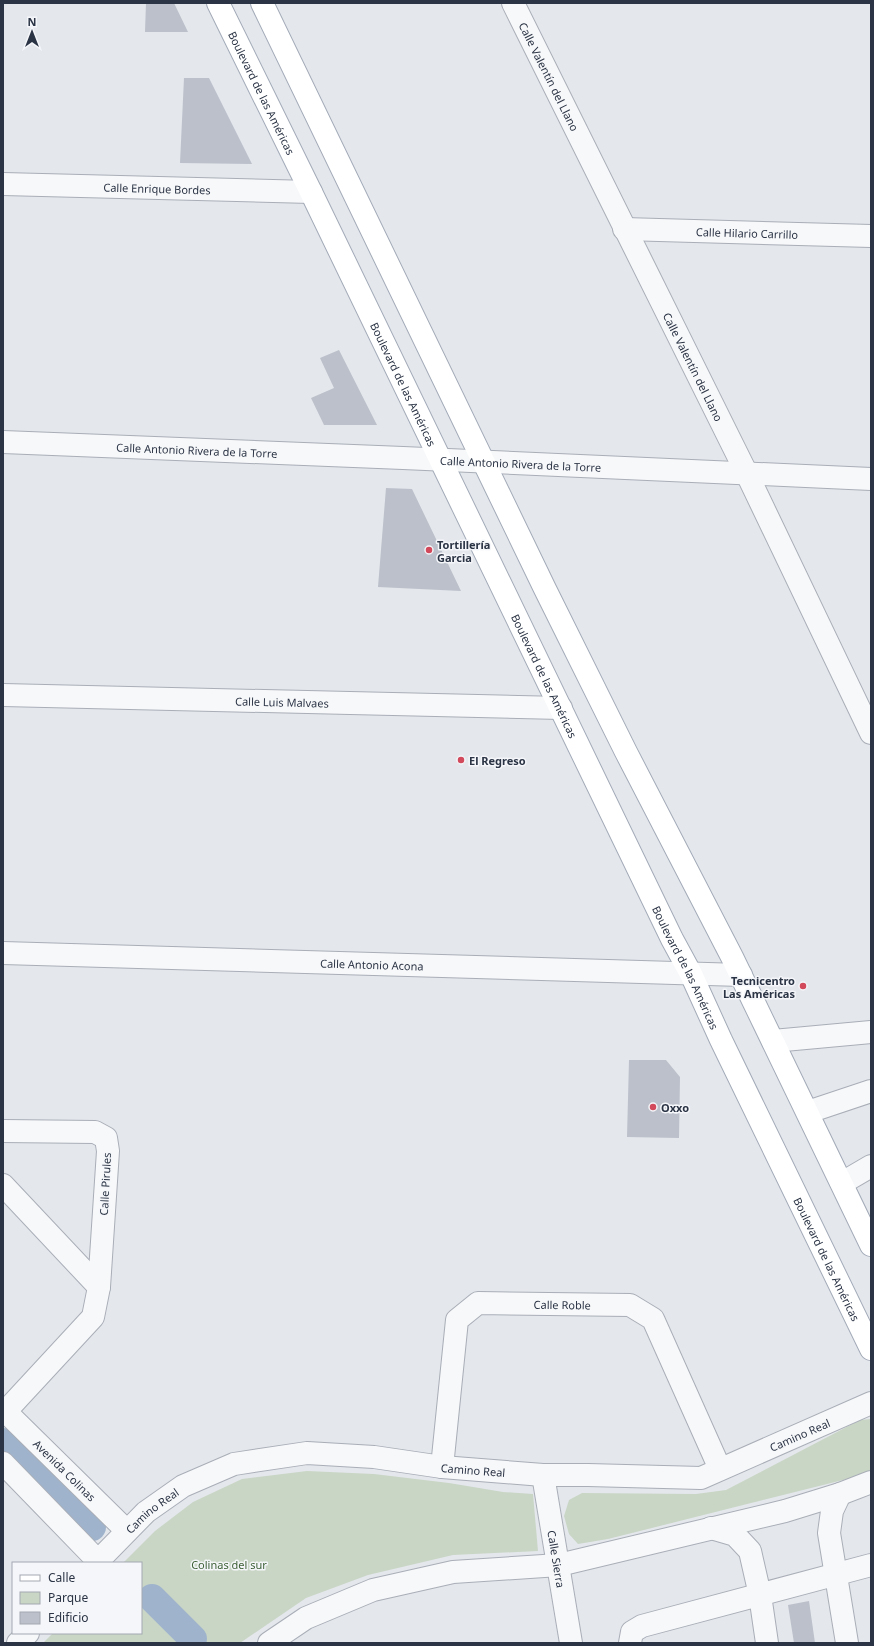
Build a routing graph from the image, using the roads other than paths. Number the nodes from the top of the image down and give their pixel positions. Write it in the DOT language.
graph roads {
  1 [pos="218,3"];
  2 [pos="262,3"];
  3 [pos="513,3"];
  4 [pos="3,184"];
  5 [pos="311,192"];
  6 [pos="624,229"];
  7 [pos="871,236"];
  8 [pos="3,442"];
  9 [pos="440,460"];
  10 [pos="484,461"];
  11 [pos="747,474"];
  12 [pos="871,479"];
  13 [pos="3,695"];
  14 [pos="561,708"];
  15 [pos="870,728"];
  16 [pos="3,953"];
  17 [pos="691,974"];
  18 [pos="741,975"];
  19 [pos="871,1032"];
  20 [pos="773,1041"];
  21 [pos="871,1091"];
  22 [pos="808,1112"];
  23 [pos="3,1131"];
  24 [pos="871,1166"];
  25 [pos="842,1183"];
  26 [pos="3,1185"];
  27 [pos="871,1245"];
  28 [pos="99,1287"];
  29 [pos="871,1349"];
  30 [pos="871,1403"];
  31 [pos="4,1410"];
  32 [pos="3,1464"];
  33 [pos="442,1467"];
  34 [pos="720,1469"];
  35 [pos="543,1475"];
  36 [pos="871,1482"];
  37 [pos="840,1494"];
  38 [pos="711,1528"];
  39 [pos="127,1531"];
  40 [pos="97,1562"];
  41 [pos="559,1565"];
  42 [pos="871,1565"];
  43 [pos="836,1574"];
  44 [pos="760,1595"];
  45 [pos="27,1634"];
  46 [pos="18,1643"];
  47 [pos="269,1643"];
  48 [pos="571,1643"];
  49 [pos="630,1643"];
  50 [pos="768,1643"];
  51 [pos="847,1643"];
  1 -- 5 [label="main road, Boulevard de las Américas"];
  2 -- 10 [label="main road"];
  3 -- 6 [label="street, Calle Valentín del Llano"];
  4 -- 5 [label="street, Calle Enrique Bordes"];
  5 -- 9 [label="main road, Boulevard de las Américas"];
  6 -- 7 [label="street, Calle Hilario Carrillo"];
  6 -- 11 [label="street, Calle Valentín del Llano"];
  8 -- 9 [label="street, Calle Antonio Rivera de la Torre"];
  9 -- 10 [label="street, Calle Antonio Rivera de la Torre"];
  9 -- 14 [label="main road, Boulevard de las Américas"];
  10 -- 11 [label="street, Calle Antonio Rivera de la Torre"];
  10 -- 18 [label="main road"];
  11 -- 12 [label="street, Calle Antonio Rivera de la Torre"];
  11 -- 15 [label="street, Calle Valentín del Llano"];
  13 -- 14 [label="street, Calle Luis Malvaes"];
  14 -- 17 [label="main road, Boulevard de las Américas"];
  16 -- 17 [label="street, Calle Antonio Acona"];
  17 -- 18 [label="street, Calle Antonio Acona"];
  17 -- 29 [label="main road, Boulevard de las Américas"];
  18 -- 20 [label="main road"];
  19 -- 20 [label="street"];
  20 -- 22 [label="main road"];
  21 -- 22 [label="street"];
  22 -- 25 [label="main road"];
  23 -- 28 [label="street, Calle Pirules"];
  24 -- 25 [label="street"];
  25 -- 27 [label="main road"];
  26 -- 28 [label="street"];
  28 -- 31 [label="street, Calle Pirules"];
  30 -- 34 [label="street, Camino Real"];
  31 -- 39 [label="street, Avenida Colinas"];
  32 -- 40 [label="street"];
  33 -- 34 [label="street, Calle Roble"];
  33 -- 35 [label="street, Camino Real"];
  33 -- 39 [label="street, Camino Real"];
  34 -- 35 [label="street, Camino Real"];
  35 -- 41 [label="street, Calle Sierra"];
  36 -- 37 [label="street"];
  37 -- 38 [label="street"];
  37 -- 43 [label="street"];
  38 -- 41 [label="street"];
  38 -- 44 [label="street"];
  39 -- 40 [label="street, Camino Real"];
  41 -- 47 [label="street"];
  41 -- 48 [label="street, Calle Sierra"];
  42 -- 43 [label="street"];
  43 -- 44 [label="street"];
  43 -- 51 [label="street"];
  44 -- 49 [label="street"];
  44 -- 50 [label="street"];
  45 -- 46 [label="street"];
}
